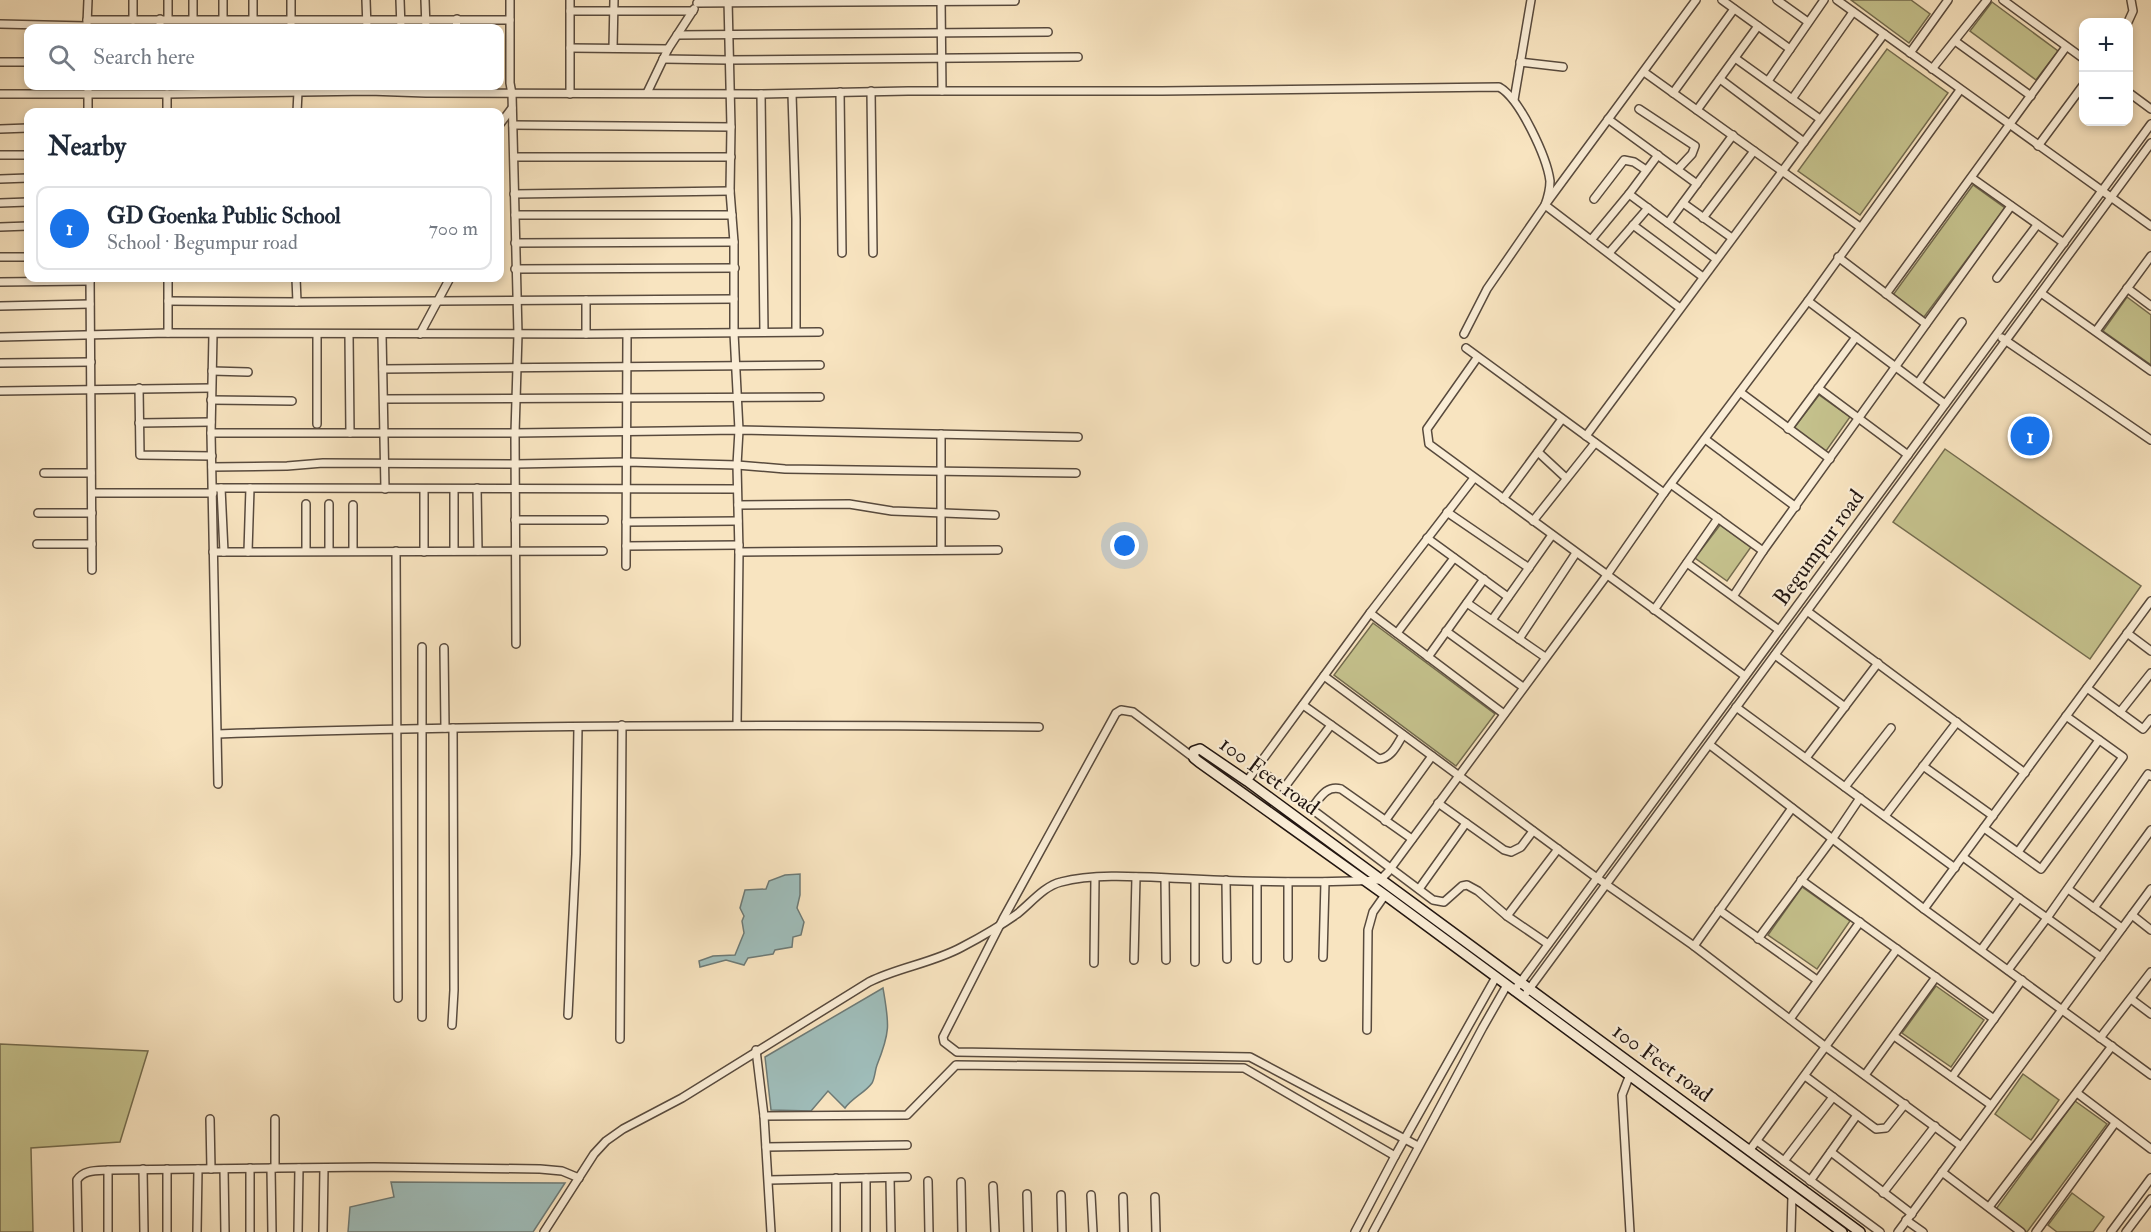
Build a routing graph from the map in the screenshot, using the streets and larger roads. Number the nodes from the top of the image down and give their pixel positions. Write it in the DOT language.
graph roads {
  1 [pos="88,0"];
  2 [pos="134,0"];
  3 [pos="168,0"];
  4 [pos="193,0"];
  5 [pos="223,0"];
  6 [pos="253,0"];
  7 [pos="291,0"];
  8 [pos="366,0"];
  9 [pos="400,0"];
  10 [pos="425,0"];
  11 [pos="510,0"];
  12 [pos="570,0"];
  13 [pos="614,0"];
  14 [pos="666,0"];
  15 [pos="1531,0"];
  16 [pos="1696,0"];
  17 [pos="1722,0"];
  18 [pos="1777,0"];
  19 [pos="1824,0"];
  20 [pos="1837,0"];
  21 [pos="1987,0"];
  22 [pos="2003,0"];
  23 [pos="2131,0"];
  24 [pos="941,1"];
  25 [pos="1015,1"];
  26 [pos="698,2"];
  27 [pos="728,2"];
  28 [pos="1944,2"];
  29 [pos="1734,9"];
  30 [pos="614,10"];
  31 [pos="666,10"];
  32 [pos="570,11"];
  33 [pos="693,11"];
  34 [pos="1853,12"];
  35 [pos="2130,18"];
  36 [pos="223,19"];
  37 [pos="254,19"];
  38 [pos="323,19"];
  39 [pos="366,19"];
  40 [pos="426,19"];
  41 [pos="133,20"];
  42 [pos="160,20"];
  43 [pos="168,20"];
  44 [pos="193,20"];
  45 [pos="291,20"];
  46 [pos="401,20"];
  47 [pos="457,20"];
  48 [pos="510,20"];
  49 [pos="1808,22"];
  50 [pos="0,24"];
  51 [pos="24,24"];
  52 [pos="87,24"];
  53 [pos="96,24"];
  54 [pos="160,24"];
  55 [pos="291,24"];
  56 [pos="323,24"];
  57 [pos="367,24"];
  58 [pos="401,24"];
  59 [pos="426,24"];
  60 [pos="456,24"];
  61 [pos="1758,26"];
  62 [pos="1048,32"];
  63 [pos="942,33"];
  64 [pos="1884,34"];
  65 [pos="677,35"];
  66 [pos="728,36"];
  67 [pos="1955,41"];
  68 [pos="2066,47"];
  69 [pos="570,48"];
  70 [pos="613,48"];
  71 [pos="668,49"];
  72 [pos="1790,49"];
  73 [pos="1910,53"];
  74 [pos="2079,56"];
  75 [pos="1078,57"];
  76 [pos="942,58"];
  77 [pos="1735,58"];
  78 [pos="663,59"];
  79 [pos="728,60"];
  80 [pos="0,62"];
  81 [pos="24,62"];
  82 [pos="1520,62"];
  83 [pos="1563,68"];
  84 [pos="1932,69"];
  85 [pos="1644,72"];
  86 [pos="1720,79"];
  87 [pos="1768,81"];
  88 [pos="88,90"];
  89 [pos="162,90"];
  90 [pos="293,90"];
  91 [pos="454,90"];
  92 [pos="1960,90"];
  93 [pos="942,91"];
  94 [pos="2079,91"];
  95 [pos="840,92"];
  96 [pos="871,92"];
  97 [pos="647,93"];
  98 [pos="730,93"];
  99 [pos="1673,93"];
  100 [pos="0,94"];
  101 [pos="88,94"];
  102 [pos="163,94"];
  103 [pos="512,94"];
  104 [pos="570,94"];
  105 [pos="760,94"];
  106 [pos="792,94"];
  107 [pos="2031,96"];
  108 [pos="2133,96"];
  109 [pos="1792,99"];
  110 [pos="1514,100"];
  111 [pos="88,108"];
  112 [pos="166,108"];
  113 [pos="296,108"];
  114 [pos="512,108"];
  115 [pos="1639,109"];
  116 [pos="2151,109"];
  117 [pos="1697,110"];
  118 [pos="504,119"];
  119 [pos="1608,119"];
  120 [pos="1820,119"];
  121 [pos="2151,124"];
  122 [pos="513,125"];
  123 [pos="2010,126"];
  124 [pos="731,127"];
  125 [pos="24,128"];
  126 [pos="0,129"];
  127 [pos="1732,135"];
  128 [pos="1803,142"];
  129 [pos="2151,143"];
  130 [pos="2038,146"];
  131 [pos="1754,151"];
  132 [pos="0,155"];
  133 [pos="24,155"];
  134 [pos="1658,155"];
  135 [pos="514,157"];
  136 [pos="731,157"];
  137 [pos="1646,170"];
  138 [pos="1678,170"];
  139 [pos="1782,171"];
  140 [pos="24,178"];
  141 [pos="1972,178"];
  142 [pos="0,179"];
  143 [pos="1697,184"];
  144 [pos="730,191"];
  145 [pos="2102,192"];
  146 [pos="514,194"];
  147 [pos="1629,194"];
  148 [pos="2110,198"];
  149 [pos="1594,199"];
  150 [pos="24,202"];
  151 [pos="0,203"];
  152 [pos="1683,203"];
  153 [pos="1545,205"];
  154 [pos="2011,206"];
  155 [pos="1648,208"];
  156 [pos="514,215"];
  157 [pos="732,215"];
  158 [pos="1703,218"];
  159 [pos="1668,223"];
  160 [pos="1633,225"];
  161 [pos="2037,225"];
  162 [pos="24,226"];
  163 [pos="2151,226"];
  164 [pos="0,227"];
  165 [pos="1860,227"];
  166 [pos="1732,238"];
  167 [pos="1591,240"];
  168 [pos="734,242"];
  169 [pos="515,243"];
  170 [pos="2064,243"];
  171 [pos="842,253"];
  172 [pos="873,253"];
  173 [pos="1609,253"];
  174 [pos="2151,256"];
  175 [pos="0,257"];
  176 [pos="24,257"];
  177 [pos="1838,257"];
  178 [pos="1716,259"];
  179 [pos="735,268"];
  180 [pos="515,269"];
  181 [pos="1703,278"];
  182 [pos="1997,278"];
  183 [pos="24,281"];
  184 [pos="0,282"];
  185 [pos="90,282"];
  186 [pos="168,282"];
  187 [pos="296,282"];
  188 [pos="448,282"];
  189 [pos="2127,288"];
  190 [pos="2041,293"];
  191 [pos="1886,294"];
  192 [pos="734,299"];
  193 [pos="516,300"];
  194 [pos="586,300"];
  195 [pos="168,301"];
  196 [pos="1808,301"];
  197 [pos="297,302"];
  198 [pos="437,302"];
  199 [pos="90,304"];
  200 [pos="0,306"];
  201 [pos="2151,306"];
  202 [pos="1680,308"];
  203 [pos="1962,322"];
  204 [pos="1926,324"];
  205 [pos="796,331"];
  206 [pos="764,332"];
  207 [pos="819,332"];
  208 [pos="2096,332"];
  209 [pos="168,333"];
  210 [pos="734,333"];
  211 [pos="90,334"];
  212 [pos="213,334"];
  213 [pos="317,334"];
  214 [pos="420,334"];
  215 [pos="518,334"];
  216 [pos="586,334"];
  217 [pos="627,334"];
  218 [pos="1464,334"];
  219 [pos="1997,334"];
  220 [pos="349,335"];
  221 [pos="382,335"];
  222 [pos="0,337"];
  223 [pos="1856,337"];
  224 [pos="2006,340"];
  225 [pos="1466,348"];
  226 [pos="1477,358"];
  227 [pos="90,362"];
  228 [pos="0,363"];
  229 [pos="820,365"];
  230 [pos="1896,366"];
  231 [pos="736,367"];
  232 [pos="627,368"];
  233 [pos="383,369"];
  234 [pos="516,369"];
  235 [pos="212,371"];
  236 [pos="2151,371"];
  237 [pos="248,372"];
  238 [pos="1918,383"];
  239 [pos="139,388"];
  240 [pos="211,388"];
  241 [pos="1818,388"];
  242 [pos="91,389"];
  243 [pos="0,391"];
  244 [pos="1740,392"];
  245 [pos="627,398"];
  246 [pos="737,398"];
  247 [pos="819,398"];
  248 [pos="384,399"];
  249 [pos="516,399"];
  250 [pos="211,400"];
  251 [pos="292,400"];
  252 [pos="1945,404"];
  253 [pos="1860,418"];
  254 [pos="1562,419"];
  255 [pos="211,422"];
  256 [pos="139,423"];
  257 [pos="317,424"];
  258 [pos="1788,429"];
  259 [pos="739,430"];
  260 [pos="627,431"];
  261 [pos="211,432"];
  262 [pos="384,432"];
  263 [pos="350,433"];
  264 [pos="515,433"];
  265 [pos="941,435"];
  266 [pos="1586,436"];
  267 [pos="1078,437"];
  268 [pos="1705,440"];
  269 [pos="2151,440"];
  270 [pos="1595,443"];
  271 [pos="1538,452"];
  272 [pos="1908,455"];
  273 [pos="212,456"];
  274 [pos="1830,459"];
  275 [pos="627,462"];
  276 [pos="384,464"];
  277 [pos="515,464"];
  278 [pos="737,465"];
  279 [pos="212,467"];
  280 [pos="941,471"];
  281 [pos="1076,472"];
  282 [pos="44,473"];
  283 [pos="91,473"];
  284 [pos="1474,478"];
  285 [pos="1566,478"];
  286 [pos="1672,485"];
  287 [pos="221,488"];
  288 [pos="250,488"];
  289 [pos="515,488"];
  290 [pos="626,488"];
  291 [pos="385,489"];
  292 [pos="424,489"];
  293 [pos="454,489"];
  294 [pos="477,489"];
  295 [pos="737,489"];
  296 [pos="213,490"];
  297 [pos="92,493"];
  298 [pos="1665,494"];
  299 [pos="1503,500"];
  300 [pos="306,504"];
  301 [pos="329,504"];
  302 [pos="353,504"];
  303 [pos="738,505"];
  304 [pos="1796,507"];
  305 [pos="1447,512"];
  306 [pos="38,513"];
  307 [pos="92,513"];
  308 [pos="941,514"];
  309 [pos="995,515"];
  310 [pos="1718,518"];
  311 [pos="515,520"];
  312 [pos="604,520"];
  313 [pos="738,521"];
  314 [pos="1533,521"];
  315 [pos="626,522"];
  316 [pos="1552,535"];
  317 [pos="1427,538"];
  318 [pos="37,544"];
  319 [pos="92,544"];
  320 [pos="626,546"];
  321 [pos="739,549"];
  322 [pos="603,550"];
  323 [pos="941,550"];
  324 [pos="998,550"];
  325 [pos="306,551"];
  326 [pos="329,551"];
  327 [pos="353,551"];
  328 [pos="396,551"];
  329 [pos="454,551"];
  330 [pos="478,551"];
  331 [pos="516,551"];
  332 [pos="1763,551"];
  333 [pos="213,552"];
  334 [pos="224,552"];
  335 [pos="248,552"];
  336 [pos="424,552"];
  337 [pos="1576,553"];
  338 [pos="1454,558"];
  339 [pos="1687,563"];
  340 [pos="626,566"];
  341 [pos="1529,568"];
  342 [pos="92,570"];
  343 [pos="1607,575"];
  344 [pos="1484,579"];
  345 [pos="1734,595"];
  346 [pos="1508,597"];
  347 [pos="2151,601"];
  348 [pos="1467,603"];
  349 [pos="1654,610"];
  350 [pos="1807,611"];
  351 [pos="1370,613"];
  352 [pos="1492,620"];
  353 [pos="1779,630"];
  354 [pos="1446,632"];
  355 [pos="1397,633"];
  356 [pos="2127,633"];
  357 [pos="1519,639"];
  358 [pos="516,644"];
  359 [pos="422,647"];
  360 [pos="444,648"];
  361 [pos="2151,651"];
  362 [pos="1774,655"];
  363 [pos="1428,657"];
  364 [pos="1545,657"];
  365 [pos="1878,663"];
  366 [pos="2151,673"];
  367 [pos="1324,676"];
  368 [pos="1745,676"];
  369 [pos="1523,687"];
  370 [pos="2087,688"];
  371 [pos="1303,705"];
  372 [pos="1736,707"];
  373 [pos="1845,707"];
  374 [pos="2120,712"];
  375 [pos="1504,714"];
  376 [pos="2066,716"];
  377 [pos="2151,719"];
  378 [pos="1712,721"];
  379 [pos="1957,722"];
  380 [pos="622,725"];
  381 [pos="737,725"];
  382 [pos="1331,725"];
  383 [pos="578,727"];
  384 [pos="1039,727"];
  385 [pos="397,728"];
  386 [pos="422,728"];
  387 [pos="449,728"];
  388 [pos="1722,728"];
  389 [pos="1891,728"];
  390 [pos="218,734"];
  391 [pos="1403,735"];
  392 [pos="2099,740"];
  393 [pos="1710,745"];
  394 [pos="1432,756"];
  395 [pos="1194,758"];
  396 [pos="1806,758"];
  397 [pos="1923,766"];
  398 [pos="1257,768"];
  399 [pos="2025,772"];
  400 [pos="2150,773"];
  401 [pos="1459,776"];
  402 [pos="1247,781"];
  403 [pos="218,784"];
  404 [pos="1845,787"];
  405 [pos="1284,788"];
  406 [pos="1860,798"];
  407 [pos="1438,803"];
  408 [pos="1792,808"];
  409 [pos="1311,809"];
  410 [pos="1885,816"];
  411 [pos="1993,816"];
  412 [pos="1385,821"];
  413 [pos="1466,823"];
  414 [pos="1984,828"];
  415 [pos="2151,830"];
  416 [pos="1533,831"];
  417 [pos="1833,838"];
  418 [pos="1412,839"];
  419 [pos="1558,849"];
  420 [pos="2018,852"];
  421 [pos="1963,856"];
  422 [pos="1391,868"];
  423 [pos="1955,868"];
  424 [pos="1136,877"];
  425 [pos="1095,878"];
  426 [pos="1596,878"];
  427 [pos="1165,879"];
  428 [pos="1195,879"];
  429 [pos="1226,880"];
  430 [pos="1380,880"];
  431 [pos="1801,880"];
  432 [pos="1364,881"];
  433 [pos="1257,882"];
  434 [pos="1288,882"];
  435 [pos="1325,882"];
  436 [pos="1606,884"];
  437 [pos="2068,888"];
  438 [pos="1419,889"];
  439 [pos="2151,889"];
  440 [pos="1385,895"];
  441 [pos="2019,898"];
  442 [pos="2094,908"];
  443 [pos="1924,909"];
  444 [pos="1719,910"];
  445 [pos="2132,915"];
  446 [pos="1507,916"];
  447 [pos="2047,918"];
  448 [pos="1860,922"];
  449 [pos="1001,924"];
  450 [pos="2122,928"];
  451 [pos="2151,930"];
  452 [pos="1758,939"];
  453 [pos="1548,944"];
  454 [pos="1694,946"];
  455 [pos="1897,949"];
  456 [pos="1981,950"];
  457 [pos="1323,957"];
  458 [pos="2101,957"];
  459 [pos="1288,958"];
  460 [pos="1227,959"];
  461 [pos="1134,960"];
  462 [pos="1166,960"];
  463 [pos="1257,960"];
  464 [pos="1195,962"];
  465 [pos="1094,963"];
  466 [pos="2008,970"];
  467 [pos="2151,972"];
  468 [pos="1496,977"];
  469 [pos="1936,977"];
  470 [pos="1817,980"];
  471 [pos="2022,980"];
  472 [pos="1521,981"];
  473 [pos="1510,988"];
  474 [pos="1530,988"];
  475 [pos="1524,997"];
  476 [pos="398,998"];
  477 [pos="2131,999"];
  478 [pos="2062,1010"];
  479 [pos="2151,1014"];
  480 [pos="568,1015"];
  481 [pos="422,1017"];
  482 [pos="1790,1018"];
  483 [pos="1994,1018"];
  484 [pos="452,1025"];
  485 [pos="1367,1030"];
  486 [pos="1894,1036"];
  487 [pos="2100,1038"];
  488 [pos="620,1039"];
  489 [pos="2112,1046"];
  490 [pos="1826,1047"];
  491 [pos="756,1050"];
  492 [pos="1865,1075"];
  493 [pos="1805,1076"];
  494 [pos="2151,1076"];
  495 [pos="1629,1077"];
  496 [pos="1952,1077"];
  497 [pos="2077,1093"];
  498 [pos="1833,1096"];
  499 [pos="1905,1104"];
  500 [pos="1991,1106"];
  501 [pos="1857,1115"];
  502 [pos="764,1116"];
  503 [pos="210,1119"];
  504 [pos="275,1119"];
  505 [pos="2115,1122"];
  506 [pos="1935,1126"];
  507 [pos="1404,1139"];
  508 [pos="1757,1141"];
  509 [pos="907,1145"];
  510 [pos="1418,1146"];
  511 [pos="1961,1146"];
  512 [pos="766,1147"];
  513 [pos="2151,1149"];
  514 [pos="1749,1151"];
  515 [pos="1831,1152"];
  516 [pos="1395,1156"];
  517 [pos="1784,1161"];
  518 [pos="250,1168"];
  519 [pos="273,1168"];
  520 [pos="299,1168"];
  521 [pos="324,1168"];
  522 [pos="143,1169"];
  523 [pos="167,1169"];
  524 [pos="198,1169"];
  525 [pos="211,1169"];
  526 [pos="224,1169"];
  527 [pos="108,1170"];
  528 [pos="1942,1172"];
  529 [pos="907,1177"];
  530 [pos="579,1178"];
  531 [pos="836,1178"];
  532 [pos="866,1178"];
  533 [pos="890,1178"];
  534 [pos="2151,1178"];
  535 [pos="769,1180"];
  536 [pos="928,1181"];
  537 [pos="1810,1181"];
  538 [pos="961,1182"];
  539 [pos="993,1186"];
  540 [pos="1883,1193"];
  541 [pos="1027,1194"];
  542 [pos="1091,1195"];
  543 [pos="1061,1196"];
  544 [pos="1792,1196"];
  545 [pos="1123,1197"];
  546 [pos="1155,1197"];
  547 [pos="2151,1199"];
  548 [pos="1989,1207"];
  549 [pos="1909,1217"];
  550 [pos="78,1232"];
  551 [pos="108,1232"];
  552 [pos="144,1232"];
  553 [pos="167,1232"];
  554 [pos="197,1232"];
  555 [pos="225,1232"];
  556 [pos="250,1232"];
  557 [pos="272,1232"];
  558 [pos="298,1232"];
  559 [pos="322,1232"];
  560 [pos="544,1232"];
  561 [pos="771,1232"];
  562 [pos="836,1232"];
  563 [pos="866,1232"];
  564 [pos="891,1232"];
  565 [pos="929,1232"];
  566 [pos="962,1232"];
  567 [pos="995,1232"];
  568 [pos="1028,1232"];
  569 [pos="1062,1232"];
  570 [pos="1093,1232"];
  571 [pos="1124,1232"];
  572 [pos="1156,1232"];
  573 [pos="1355,1232"];
  574 [pos="1373,1232"];
  575 [pos="1630,1232"];
  576 [pos="1791,1232"];
  577 [pos="1842,1232"];
  578 [pos="1860,1232"];
  579 [pos="1880,1232"];
  580 [pos="1898,1232"];
  581 [pos="1923,1232"];
  582 [pos="2021,1232"];
  583 [pos="2036,1232"];
  584 [pos="2111,1232"];
  585 [pos="2126,1232"];
  1 -- 52 [label="street"];
  2 -- 41 [label="street"];
  3 -- 43 [label="street"];
  4 -- 44 [label="street"];
  5 -- 36 [label="street"];
  6 -- 37 [label="street"];
  7 -- 45 [label="street"];
  8 -- 39 [label="street"];
  9 -- 46 [label="street"];
  10 -- 40 [label="street"];
  11 -- 48 [label="street"];
  12 -- 32 [label="street"];
  13 -- 30 [label="street"];
  14 -- 31 [label="street"];
  15 -- 82 [label="street"];
  16 -- 85 [label="street"];
  17 -- 29 [label="street"];
  18 -- 49 [label="street"];
  19 -- 49 [label="street"];
  20 -- 34 [label="street"];
  21 -- 67 [label="street"];
  22 -- 68 [label="street"];
  23 -- 35 [label="street"];
  24 -- 25 [label="street"];
  24 -- 27 [label="street"];
  24 -- 63 [label="street"];
  26 -- 27 [label="street"];
  26 -- 33 [label="street"];
  27 -- 66 [label="street"];
  28 -- 73 [label="street"];
  29 -- 61 [label="street"];
  29 -- 99 [label="street"];
  30 -- 31 [label="street"];
  30 -- 32 [label="street"];
  30 -- 70 [label="street"];
  31 -- 33 [label="street"];
  32 -- 69 [label="street"];
  33 -- 65 [label="street"];
  34 -- 64 [label="street"];
  34 -- 109 [label="street"];
  36 -- 37 [label="street"];
  36 -- 44 [label="street"];
  37 -- 45 [label="street"];
  38 -- 39 [label="street"];
  38 -- 45 [label="street"];
  38 -- 56 [label="street"];
  39 -- 46 [label="street"];
  39 -- 57 [label="street"];
  40 -- 46 [label="street"];
  40 -- 47 [label="street"];
  40 -- 59 [label="street"];
  41 -- 42 [label="street"];
  41 -- 53 [label="street"];
  42 -- 43 [label="street"];
  42 -- 54 [label="street"];
  43 -- 44 [label="street"];
  45 -- 55 [label="street"];
  46 -- 58 [label="street"];
  47 -- 48 [label="street"];
  47 -- 60 [label="street"];
  48 -- 103 [label="street"];
  49 -- 72 [label="street"];
  50 -- 51 [label="street"];
  61 -- 72 [label="street"];
  61 -- 77 [label="street"];
  62 -- 63 [label="street"];
  63 -- 66 [label="street"];
  63 -- 76 [label="street"];
  64 -- 73 [label="street"];
  64 -- 120 [label="street"];
  65 -- 66 [label="street"];
  65 -- 71 [label="street"];
  66 -- 79 [label="street"];
  67 -- 84 [label="street"];
  67 -- 107 [label="street"];
  68 -- 74 [label="street"];
  68 -- 107 [label="street"];
  69 -- 70 [label="street"];
  69 -- 104 [label="street"];
  70 -- 71 [label="street"];
  71 -- 78 [label="street"];
  72 -- 87 [label="street"];
  73 -- 84 [label="street"];
  75 -- 76 [label="street"];
  76 -- 79 [label="street"];
  76 -- 93 [label="street"];
  77 -- 86 [label="street"];
  77 -- 87 [label="street"];
  78 -- 79 [label="street"];
  78 -- 97 [label="street"];
  79 -- 98 [label="street"];
  80 -- 81 [label="street"];
  82 -- 83 [label="street"];
  82 -- 110 [label="street"];
  84 -- 92 [label="street"];
  85 -- 99 [label="street"];
  85 -- 119 [label="street"];
  86 -- 117 [label="street"];
  86 -- 128 [label="street"];
  87 -- 109 [label="street"];
  88 -- 101 [label="street"];
  89 -- 102 [label="street"];
  90 -- 102 [label="street"];
  90 -- 113 [label="street"];
  91 -- 103 [label="street"];
  92 -- 123 [label="street"];
  92 -- 165 [label="street"];
  93 -- 96 [label="street"];
  93 -- 110 [label="street"];
  94 -- 130 [label="street"];
  95 -- 96 [label="street"];
  95 -- 106 [label="street"];
  95 -- 171 [label="street"];
  96 -- 172 [label="street"];
  97 -- 98 [label="street"];
  97 -- 104 [label="street"];
  98 -- 105 [label="street"];
  98 -- 124 [label="street"];
  99 -- 117 [label="street"];
  100 -- 101 [label="street"];
  101 -- 102 [label="street"];
  101 -- 111 [label="street"];
  102 -- 112 [label="street"];
  103 -- 104 [label="street"];
  103 -- 114 [label="street"];
  105 -- 106 [label="street"];
  105 -- 206 [label="street"];
  106 -- 205 [label="street"];
  107 -- 123 [label="street"];
  108 -- 116 [label="street"];
  109 -- 120 [label="street"];
  110 -- 153 [label="street"];
  114 -- 118 [label="street"];
  114 -- 122 [label="street"];
  115 -- 138 [label="street"];
  117 -- 127 [label="street"];
  119 -- 134 [label="street"];
  119 -- 153 [label="street"];
  120 -- 128 [label="street"];
  121 -- 145 [label="street, Begumpur road"];
  122 -- 124 [label="street"];
  122 -- 135 [label="street"];
  123 -- 130 [label="street"];
  123 -- 141 [label="street"];
  124 -- 136 [label="street"];
  125 -- 126 [label="street"];
  127 -- 131 [label="street"];
  127 -- 143 [label="street"];
  128 -- 139 [label="street"];
  129 -- 148 [label="street, Begumpur road"];
  130 -- 145 [label="street"];
  131 -- 139 [label="street"];
  131 -- 158 [label="street"];
  132 -- 133 [label="street"];
  134 -- 137 [label="street"];
  134 -- 138 [label="street"];
  135 -- 136 [label="street"];
  135 -- 146 [label="street"];
  136 -- 144 [label="street"];
  137 -- 147 [label="street"];
  137 -- 149 [label="street"];
  138 -- 143 [label="street"];
  139 -- 165 [label="street"];
  139 -- 166 [label="street"];
  140 -- 142 [label="street"];
  141 -- 154 [label="street"];
  141 -- 191 [label="street"];
  143 -- 152 [label="street"];
  144 -- 146 [label="street"];
  144 -- 157 [label="street"];
  145 -- 148 [label="street"];
  145 -- 170 [label="street, Begumpur road"];
  146 -- 156 [label="street"];
  147 -- 155 [label="street"];
  147 -- 167 [label="street"];
  148 -- 163 [label="street"];
  148 -- 190 [label="street, Begumpur road"];
  150 -- 151 [label="street"];
  152 -- 158 [label="street"];
  152 -- 159 [label="street"];
  153 -- 167 [label="street"];
  153 -- 218 [label="street"];
  154 -- 161 [label="street"];
  154 -- 204 [label="street"];
  155 -- 159 [label="street"];
  155 -- 160 [label="street"];
  156 -- 157 [label="street"];
  156 -- 169 [label="street"];
  157 -- 168 [label="street"];
  158 -- 166 [label="street"];
  159 -- 178 [label="street"];
  160 -- 173 [label="street"];
  160 -- 181 [label="street"];
  161 -- 170 [label="street"];
  161 -- 182 [label="street"];
  162 -- 164 [label="street"];
  165 -- 177 [label="street"];
  166 -- 178 [label="street"];
  167 -- 173 [label="street"];
  168 -- 169 [label="street"];
  168 -- 179 [label="street"];
  169 -- 180 [label="street"];
  170 -- 219 [label="street, Begumpur road"];
  173 -- 202 [label="street"];
  174 -- 189 [label="street"];
  175 -- 176 [label="street"];
  177 -- 191 [label="street"];
  177 -- 196 [label="street"];
  178 -- 181 [label="street"];
  179 -- 180 [label="street"];
  179 -- 192 [label="street"];
  180 -- 193 [label="street"];
  181 -- 202 [label="street"];
  183 -- 184 [label="street"];
  185 -- 199 [label="street"];
  186 -- 195 [label="street"];
  187 -- 197 [label="street"];
  188 -- 198 [label="street"];
  189 -- 201 [label="street"];
  189 -- 208 [label="street"];
  190 -- 208 [label="street"];
  190 -- 224 [label="street, Begumpur road"];
  191 -- 204 [label="street"];
  192 -- 194 [label="street"];
  192 -- 210 [label="street"];
  193 -- 194 [label="street"];
  193 -- 198 [label="street"];
  193 -- 215 [label="street"];
  194 -- 216 [label="street"];
  195 -- 197 [label="street"];
  195 -- 209 [label="street"];
  196 -- 223 [label="street"];
  196 -- 244 [label="street"];
  197 -- 198 [label="street"];
  198 -- 214 [label="street"];
  199 -- 200 [label="street"];
  199 -- 211 [label="street"];
  202 -- 266 [label="street"];
  203 -- 238 [label="street"];
  204 -- 230 [label="street"];
  205 -- 206 [label="street"];
  205 -- 207 [label="street"];
  206 -- 210 [label="street"];
  208 -- 236 [label="street"];
  209 -- 211 [label="street"];
  209 -- 212 [label="street"];
  210 -- 217 [label="street"];
  210 -- 231 [label="street"];
  211 -- 222 [label="street"];
  211 -- 227 [label="street"];
  212 -- 213 [label="street"];
  212 -- 235 [label="street"];
  213 -- 220 [label="street"];
  213 -- 257 [label="street"];
  214 -- 215 [label="street"];
  214 -- 221 [label="street"];
  215 -- 216 [label="street"];
  215 -- 234 [label="street"];
  216 -- 217 [label="street"];
  217 -- 232 [label="street"];
  219 -- 224 [label="street"];
  219 -- 252 [label="street, Begumpur road"];
  220 -- 221 [label="street"];
  220 -- 263 [label="street"];
  221 -- 233 [label="street"];
  223 -- 230 [label="street"];
  223 -- 241 [label="street"];
  224 -- 269 [label="street"];
  224 -- 350 [label="street, Begumpur road"];
  225 -- 226 [label="street"];
  226 -- 254 [label="street"];
  226 -- 284 [label="street"];
  227 -- 228 [label="street"];
  227 -- 242 [label="street"];
  229 -- 231 [label="street"];
  230 -- 238 [label="street"];
  230 -- 253 [label="street"];
  231 -- 232 [label="street"];
  231 -- 246 [label="street"];
  232 -- 234 [label="street"];
  232 -- 245 [label="street"];
  233 -- 234 [label="street"];
  233 -- 248 [label="street"];
  234 -- 249 [label="street"];
  235 -- 237 [label="street"];
  235 -- 240 [label="street"];
  238 -- 252 [label="street"];
  239 -- 240 [label="street"];
  239 -- 242 [label="street"];
  239 -- 256 [label="street"];
  240 -- 250 [label="street"];
  241 -- 253 [label="street"];
  241 -- 258 [label="street"];
  242 -- 243 [label="street"];
  242 -- 283 [label="street"];
  244 -- 258 [label="street"];
  244 -- 268 [label="street"];
  245 -- 246 [label="street"];
  245 -- 249 [label="street"];
  245 -- 260 [label="street"];
  246 -- 247 [label="street"];
  246 -- 259 [label="street"];
  248 -- 249 [label="street"];
  248 -- 262 [label="street"];
  249 -- 264 [label="street"];
  250 -- 251 [label="street"];
  250 -- 255 [label="street"];
  252 -- 272 [label="street, Begumpur road"];
  253 -- 272 [label="street"];
  253 -- 274 [label="street"];
  254 -- 266 [label="street"];
  254 -- 271 [label="street"];
  255 -- 256 [label="street"];
  255 -- 261 [label="street"];
  256 -- 273 [label="street"];
  258 -- 274 [label="street"];
  259 -- 260 [label="street"];
  259 -- 265 [label="street"];
  259 -- 278 [label="street"];
  260 -- 264 [label="street"];
  260 -- 275 [label="street"];
  261 -- 263 [label="street"];
  261 -- 273 [label="street"];
  262 -- 263 [label="street"];
  262 -- 264 [label="street"];
  262 -- 276 [label="street"];
  264 -- 277 [label="street"];
  265 -- 267 [label="street"];
  265 -- 280 [label="street"];
  266 -- 270 [label="street"];
  268 -- 286 [label="street"];
  268 -- 304 [label="street"];
  270 -- 285 [label="street"];
  270 -- 298 [label="street"];
  271 -- 285 [label="street"];
  271 -- 299 [label="street"];
  272 -- 353 [label="street, Begumpur road"];
  273 -- 279 [label="street"];
  274 -- 304 [label="street"];
  275 -- 277 [label="street"];
  275 -- 278 [label="street"];
  275 -- 290 [label="street"];
  276 -- 277 [label="street"];
  276 -- 279 [label="street"];
  276 -- 291 [label="street"];
  277 -- 289 [label="street"];
  278 -- 280 [label="street"];
  278 -- 295 [label="street"];
  279 -- 296 [label="street"];
  280 -- 281 [label="street"];
  280 -- 308 [label="street"];
  282 -- 283 [label="street"];
  283 -- 297 [label="street"];
  284 -- 299 [label="street"];
  284 -- 305 [label="street"];
  285 -- 314 [label="street"];
  286 -- 298 [label="street"];
  286 -- 310 [label="street"];
  287 -- 288 [label="street"];
  287 -- 296 [label="street"];
  287 -- 334 [label="street"];
  288 -- 291 [label="street"];
  288 -- 335 [label="street"];
  289 -- 290 [label="street"];
  289 -- 294 [label="street"];
  289 -- 311 [label="street"];
  290 -- 295 [label="street"];
  290 -- 315 [label="street"];
  291 -- 292 [label="street"];
  292 -- 293 [label="street"];
  292 -- 336 [label="street"];
  293 -- 294 [label="street"];
  293 -- 329 [label="street"];
  294 -- 330 [label="street"];
  295 -- 303 [label="street"];
  296 -- 297 [label="street"];
  296 -- 333 [label="street"];
  297 -- 307 [label="street"];
  298 -- 343 [label="street"];
  299 -- 314 [label="street"];
  300 -- 325 [label="street"];
  301 -- 326 [label="street"];
  302 -- 327 [label="street"];
  303 -- 308 [label="street"];
  303 -- 313 [label="street"];
  304 -- 332 [label="street"];
  305 -- 317 [label="street"];
  305 -- 341 [label="street"];
  306 -- 307 [label="street"];
  307 -- 319 [label="street"];
  308 -- 309 [label="street"];
  308 -- 323 [label="street"];
  310 -- 332 [label="street"];
  310 -- 339 [label="street"];
  311 -- 312 [label="street"];
  311 -- 331 [label="street"];
  313 -- 315 [label="street"];
  313 -- 321 [label="street"];
  314 -- 316 [label="street"];
  315 -- 320 [label="street"];
  316 -- 337 [label="street"];
  316 -- 341 [label="street"];
  317 -- 338 [label="street"];
  317 -- 351 [label="street"];
  318 -- 319 [label="street"];
  319 -- 342 [label="street"];
  320 -- 321 [label="street"];
  320 -- 340 [label="street"];
  321 -- 323 [label="street"];
  321 -- 381 [label="street"];
  322 -- 331 [label="street"];
  323 -- 324 [label="street"];
  325 -- 326 [label="street"];
  325 -- 335 [label="street"];
  326 -- 327 [label="street"];
  327 -- 328 [label="street"];
  328 -- 336 [label="street"];
  328 -- 385 [label="street"];
  329 -- 330 [label="street"];
  329 -- 336 [label="street"];
  330 -- 331 [label="street"];
  331 -- 358 [label="street"];
  332 -- 345 [label="street"];
  333 -- 334 [label="street"];
  333 -- 390 [label="street"];
  334 -- 335 [label="street"];
  337 -- 343 [label="street"];
  337 -- 357 [label="street"];
  338 -- 344 [label="street"];
  338 -- 355 [label="street"];
  339 -- 345 [label="street"];
  339 -- 349 [label="street"];
  341 -- 346 [label="street"];
  343 -- 349 [label="street"];
  343 -- 364 [label="street"];
  344 -- 346 [label="street"];
  344 -- 348 [label="street"];
  345 -- 353 [label="street"];
  346 -- 352 [label="street"];
  347 -- 356 [label="street"];
  348 -- 352 [label="street"];
  348 -- 354 [label="street"];
  349 -- 368 [label="street"];
  350 -- 362 [label="street, Begumpur road"];
  350 -- 365 [label="street"];
  351 -- 355 [label="street"];
  351 -- 367 [label="street"];
  352 -- 357 [label="street"];
  353 -- 368 [label="street, Begumpur road"];
  354 -- 363 [label="street"];
  354 -- 369 [label="street"];
  355 -- 363 [label="street"];
  356 -- 361 [label="street"];
  356 -- 370 [label="street"];
  357 -- 364 [label="street"];
  359 -- 386 [label="street"];
  360 -- 387 [label="street"];
  362 -- 372 [label="street, Begumpur road"];
  362 -- 373 [label="street"];
  363 -- 375 [label="street"];
  364 -- 369 [label="street"];
  365 -- 373 [label="street"];
  365 -- 379 [label="street"];
  366 -- 374 [label="street"];
  367 -- 371 [label="street"];
  367 -- 391 [label="street"];
  368 -- 378 [label="street, Begumpur road"];
  369 -- 375 [label="street"];
  370 -- 374 [label="street"];
  370 -- 376 [label="street"];
  371 -- 382 [label="street"];
  371 -- 398 [label="street"];
  372 -- 388 [label="street, Begumpur road"];
  372 -- 396 [label="street"];
  373 -- 396 [label="street"];
  374 -- 377 [label="street"];
  375 -- 401 [label="street"];
  376 -- 392 [label="street"];
  376 -- 399 [label="street"];
  378 -- 388 [label="street"];
  378 -- 426 [label="street, Begumpur road"];
  379 -- 397 [label="street"];
  379 -- 399 [label="street"];
  380 -- 381 [label="street"];
  380 -- 383 [label="street"];
  380 -- 488 [label="street"];
  381 -- 384 [label="street"];
  382 -- 391 [label="street"];
  382 -- 405 [label="street"];
  383 -- 387 [label="street"];
  383 -- 480 [label="street"];
  385 -- 386 [label="street"];
  385 -- 390 [label="street"];
  385 -- 476 [label="street"];
  386 -- 387 [label="street"];
  386 -- 481 [label="street"];
  387 -- 484 [label="street"];
  388 -- 393 [label="street, Begumpur road"];
  389 -- 404 [label="street"];
  390 -- 403 [label="street"];
  391 -- 394 [label="street"];
  392 -- 420 [label="street"];
  392 -- 420 [label="street"];
  393 -- 408 [label="street"];
  393 -- 436 [label="street, Begumpur road"];
  394 -- 401 [label="street"];
  394 -- 412 [label="street"];
  395 -- 402 [label="street, 100 Feet road"];
  395 -- 432 [label="street, 100 Feet road"];
  395 -- 449 [label="street"];
  396 -- 404 [label="street"];
  397 -- 410 [label="street"];
  397 -- 411 [label="street"];
  398 -- 402 [label="street"];
  398 -- 405 [label="street"];
  399 -- 411 [label="street"];
  400 -- 437 [label="street"];
  401 -- 407 [label="street"];
  401 -- 416 [label="street"];
  402 -- 430 [label="street, 100 Feet road"];
  404 -- 406 [label="street"];
  405 -- 409 [label="street"];
  406 -- 410 [label="street"];
  406 -- 417 [label="street"];
  407 -- 413 [label="street"];
  407 -- 418 [label="street"];
  408 -- 417 [label="street"];
  408 -- 444 [label="street"];
  409 -- 412 [label="street"];
  409 -- 422 [label="street"];
  410 -- 423 [label="street"];
  411 -- 414 [label="street"];
  412 -- 418 [label="street"];
  413 -- 416 [label="street"];
  413 -- 438 [label="street"];
  414 -- 420 [label="street"];
  414 -- 421 [label="street"];
  415 -- 442 [label="street"];
  416 -- 419 [label="street"];
  417 -- 431 [label="street"];
  417 -- 443 [label="street"];
  418 -- 422 [label="street"];
  419 -- 426 [label="street"];
  419 -- 446 [label="street"];
  421 -- 423 [label="street"];
  421 -- 441 [label="street"];
  422 -- 430 [label="street"];
  422 -- 438 [label="street"];
  423 -- 443 [label="street"];
  424 -- 425 [label="street"];
  424 -- 427 [label="street"];
  424 -- 461 [label="street"];
  425 -- 449 [label="street"];
  425 -- 465 [label="street"];
  426 -- 436 [label="street"];
  426 -- 453 [label="street, Begumpur road"];
  427 -- 428 [label="street"];
  427 -- 462 [label="street"];
  428 -- 429 [label="street"];
  428 -- 464 [label="street"];
  429 -- 433 [label="street"];
  429 -- 460 [label="street"];
  430 -- 432 [label="street"];
  430 -- 472 [label="street, 100 Feet road"];
  431 -- 448 [label="street"];
  431 -- 452 [label="street"];
  432 -- 435 [label="street"];
  432 -- 440 [label="street, 100 Feet road"];
  433 -- 434 [label="street"];
  433 -- 463 [label="street"];
  434 -- 435 [label="street"];
  434 -- 459 [label="street"];
  435 -- 457 [label="street"];
  436 -- 454 [label="street"];
  436 -- 474 [label="street, Begumpur road"];
  437 -- 442 [label="street"];
  437 -- 447 [label="street"];
  438 -- 446 [label="street"];
  439 -- 445 [label="street"];
  440 -- 468 [label="street, 100 Feet road"];
  440 -- 485 [label="street"];
  441 -- 447 [label="street"];
  441 -- 456 [label="street"];
  442 -- 450 [label="street"];
  443 -- 456 [label="street"];
  444 -- 452 [label="street"];
  444 -- 454 [label="street"];
  445 -- 450 [label="street"];
  445 -- 451 [label="street"];
  446 -- 453 [label="street"];
  447 -- 458 [label="street"];
  447 -- 466 [label="street"];
  448 -- 455 [label="street"];
  448 -- 470 [label="street"];
  449 -- 491 [label="street"];
  449 -- 507 [label="street"];
  450 -- 458 [label="street"];
  452 -- 470 [label="street"];
  453 -- 472 [label="street, Begumpur road"];
  454 -- 482 [label="street"];
  455 -- 469 [label="street"];
  455 -- 490 [label="street"];
  456 -- 466 [label="street"];
  458 -- 478 [label="street"];
  466 -- 471 [label="street"];
  467 -- 477 [label="street"];
  468 -- 473 [label="street, 100 Feet road"];
  468 -- 507 [label="street"];
  469 -- 483 [label="street"];
  469 -- 486 [label="street"];
  470 -- 482 [label="street"];
  471 -- 478 [label="street"];
  471 -- 483 [label="street"];
  472 -- 473 [label="street, Begumpur road"];
  472 -- 474 [label="street, 100 Feet road"];
  473 -- 475 [label="street, 100 Feet road"];
  473 -- 510 [label="street, Begumpur road"];
  474 -- 475 [label="street, Begumpur road"];
  474 -- 514 [label="street, 100 Feet road"];
  475 -- 495 [label="street, 100 Feet road"];
  477 -- 479 [label="street"];
  477 -- 487 [label="street"];
  478 -- 487 [label="street"];
  478 -- 500 [label="street"];
  482 -- 490 [label="street"];
  483 -- 496 [label="street"];
  486 -- 492 [label="street"];
  486 -- 496 [label="street"];
  487 -- 489 [label="street"];
  489 -- 494 [label="street"];
  489 -- 497 [label="street"];
  490 -- 492 [label="street"];
  490 -- 493 [label="street"];
  491 -- 502 [label="street"];
  491 -- 530 [label="street"];
  492 -- 499 [label="street"];
  493 -- 498 [label="street"];
  493 -- 508 [label="street"];
  495 -- 544 [label="street, 100 Feet road"];
  495 -- 575 [label="street"];
  496 -- 500 [label="street"];
  497 -- 505 [label="street"];
  497 -- 548 [label="street"];
  498 -- 501 [label="street"];
  498 -- 517 [label="street"];
  499 -- 501 [label="street"];
  499 -- 506 [label="street"];
  500 -- 511 [label="street"];
  501 -- 515 [label="street"];
  502 -- 512 [label="street"];
  502 -- 516 [label="street"];
  503 -- 525 [label="street"];
  504 -- 519 [label="street"];
  505 -- 513 [label="street"];
  505 -- 583 [label="street"];
  506 -- 511 [label="street"];
  506 -- 540 [label="street"];
  507 -- 510 [label="street"];
  507 -- 516 [label="street"];
  508 -- 514 [label="street"];
  508 -- 517 [label="street"];
  509 -- 512 [label="street"];
  510 -- 574 [label="street, Begumpur road"];
  511 -- 528 [label="street"];
  512 -- 535 [label="street"];
  514 -- 578 [label="street, 100 Feet road"];
  515 -- 537 [label="street"];
  515 -- 540 [label="street"];
  516 -- 573 [label="street"];
  517 -- 537 [label="street"];
  518 -- 519 [label="street"];
  518 -- 526 [label="street"];
  518 -- 556 [label="street"];
  519 -- 520 [label="street"];
  519 -- 557 [label="street"];
  520 -- 521 [label="street"];
  520 -- 558 [label="street"];
  521 -- 530 [label="street"];
  521 -- 559 [label="street"];
  522 -- 523 [label="street"];
  522 -- 527 [label="street"];
  522 -- 552 [label="street"];
  523 -- 524 [label="street"];
  523 -- 553 [label="street"];
  524 -- 525 [label="street"];
  524 -- 554 [label="street"];
  525 -- 526 [label="street"];
  526 -- 555 [label="street"];
  527 -- 550 [label="street"];
  527 -- 551 [label="street"];
  528 -- 548 [label="street"];
  528 -- 549 [label="street"];
  529 -- 533 [label="street"];
  530 -- 560 [label="street"];
  531 -- 532 [label="street"];
  531 -- 535 [label="street"];
  531 -- 562 [label="street"];
  532 -- 533 [label="street"];
  532 -- 563 [label="street"];
  533 -- 564 [label="street"];
  534 -- 584 [label="street"];
  535 -- 561 [label="street"];
  536 -- 565 [label="street"];
  537 -- 579 [label="street"];
  538 -- 566 [label="street"];
  539 -- 567 [label="street"];
  540 -- 549 [label="street"];
  541 -- 568 [label="street"];
  542 -- 570 [label="street"];
  543 -- 569 [label="street"];
  544 -- 576 [label="street"];
  544 -- 577 [label="street, 100 Feet road"];
  545 -- 571 [label="street"];
  546 -- 572 [label="street"];
  547 -- 585 [label="street"];
  548 -- 582 [label="street"];
  549 -- 580 [label="street"];
  549 -- 581 [label="street"];
}
